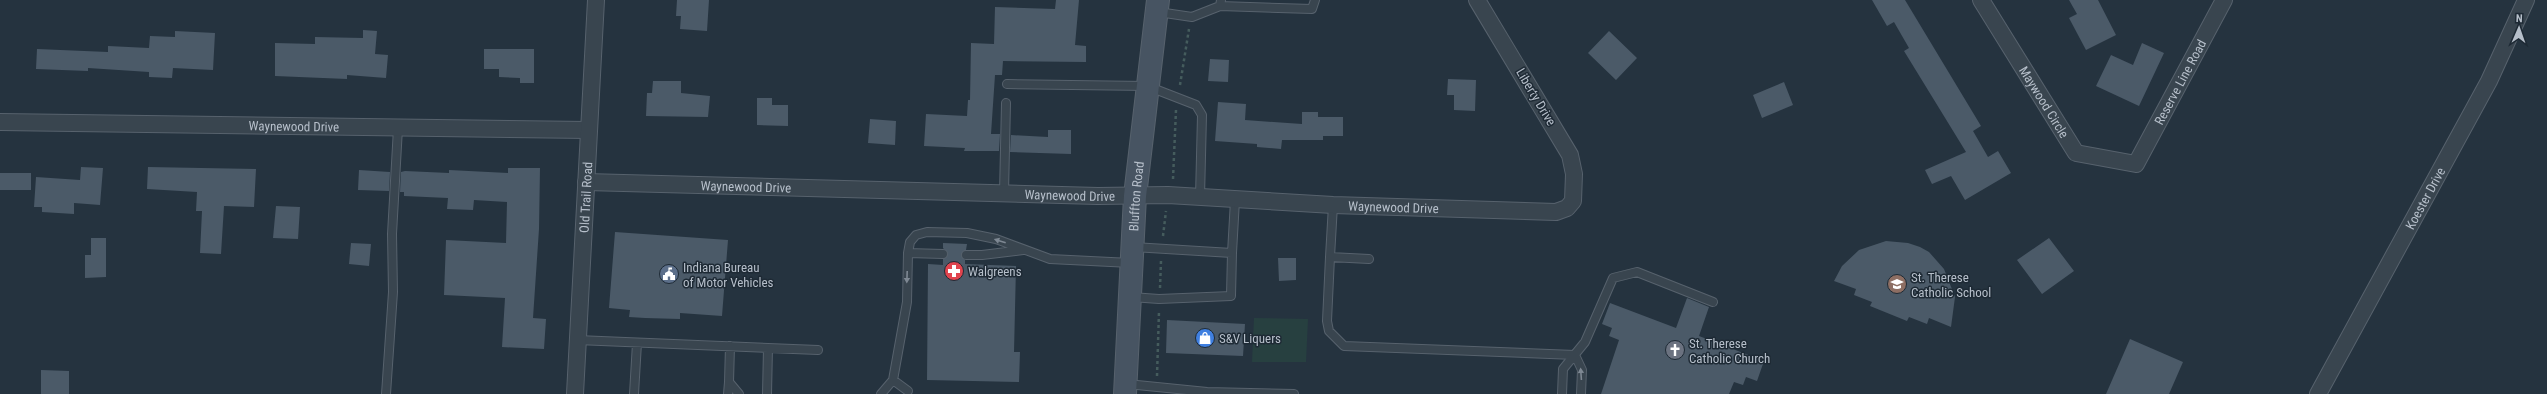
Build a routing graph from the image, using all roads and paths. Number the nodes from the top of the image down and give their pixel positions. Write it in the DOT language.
graph roads {
  1 [pos="596,0"];
  2 [pos="1315,0"];
  3 [pos="1477,0"];
  4 [pos="1981,0"];
  5 [pos="2224,0"];
  6 [pos="2526,0"];
  7 [pos="1220,3"];
  8 [pos="1157,6"];
  9 [pos="1007,84"];
  10 [pos="1147,86"];
  11 [pos="1006,103"];
  12 [pos="0,122"];
  13 [pos="398,128"];
  14 [pos="588,130"];
  15 [pos="2136,164"];
  16 [pos="586,182"];
  17 [pos="1004,193"];
  18 [pos="1135,196"];
  19 [pos="1200,197"];
  20 [pos="1235,200"];
  21 [pos="1573,201"];
  22 [pos="1333,205"];
  23 [pos="1025,250"];
  24 [pos="908,253"];
  25 [pos="1232,253"];
  26 [pos="943,254"];
  27 [pos="966,255"];
  28 [pos="1132,255"];
  29 [pos="1330,257"];
  30 [pos="1369,259"];
  31 [pos="1130,297"];
  32 [pos="1713,302"];
  33 [pos="577,340"];
  34 [pos="637,343"];
  35 [pos="730,346"];
  36 [pos="768,348"];
  37 [pos="818,350"];
  38 [pos="1575,355"];
  39 [pos="893,380"];
  40 [pos="729,382"];
  41 [pos="1125,389"];
  42 [pos="908,391"];
  43 [pos="386,394"];
  44 [pos="575,394"];
  45 [pos="634,394"];
  46 [pos="728,394"];
  47 [pos="739,394"];
  48 [pos="767,394"];
  49 [pos="881,394"];
  50 [pos="1294,394"];
  51 [pos="1562,394"];
  52 [pos="1582,394"];
  53 [pos="2318,394"];
  1 -- 14 [label="street, Old Trail Road"];
  2 -- 7 [label="lane"];
  3 -- 21 [label="street, Liberty Drive"];
  4 -- 15 [label="street, Maywood Circle"];
  5 -- 15 [label="street, Reserve Line Road"];
  6 -- 53 [label="street, Koester Drive"];
  7 -- 8 [label="lane"];
  8 -- 10 [label="main road, Bluffton Road"];
  9 -- 10 [label="lane"];
  10 -- 18 [label="main road, Bluffton Road"];
  10 -- 19 [label="lane"];
  11 -- 17 [label="lane"];
  12 -- 13 [label="street, Waynewood Drive"];
  13 -- 14 [label="street, Waynewood Drive"];
  13 -- 43 [label="lane"];
  14 -- 16 [label="street, Old Trail Road"];
  16 -- 17 [label="street, Waynewood Drive"];
  16 -- 33 [label="street, Old Trail Road"];
  17 -- 18 [label="street, Waynewood Drive"];
  18 -- 19 [label="street, Waynewood Drive"];
  18 -- 28 [label="main road, Bluffton Road"];
  19 -- 20 [label="street, Waynewood Drive"];
  20 -- 22 [label="street, Waynewood Drive"];
  20 -- 25 [label="lane"];
  21 -- 22 [label="street, Waynewood Drive"];
  22 -- 29 [label="lane"];
  23 -- 24 [label="lane, one-way"];
  23 -- 27 [label="lane"];
  23 -- 28 [label="lane"];
  24 -- 26 [label="lane"];
  24 -- 39 [label="lane, one-way"];
  25 -- 28 [label="lane"];
  25 -- 31 [label="lane"];
  28 -- 31 [label="main road, Bluffton Road"];
  29 -- 30 [label="lane"];
  29 -- 38 [label="lane"];
  31 -- 41 [label="main road, Bluffton Road"];
  32 -- 38 [label="lane"];
  33 -- 34 [label="lane"];
  33 -- 44 [label="street, Old Trail Road"];
  34 -- 35 [label="lane"];
  34 -- 45 [label="lane"];
  35 -- 36 [label="lane"];
  35 -- 40 [label="lane"];
  36 -- 37 [label="lane"];
  36 -- 48 [label="lane"];
  38 -- 51 [label="lane"];
  52 -- 38 [label="lane, one-way"];
  39 -- 42 [label="lane"];
  39 -- 49 [label="lane"];
  40 -- 46 [label="lane"];
  40 -- 47 [label="lane"];
  41 -- 50 [label="lane"];
}
